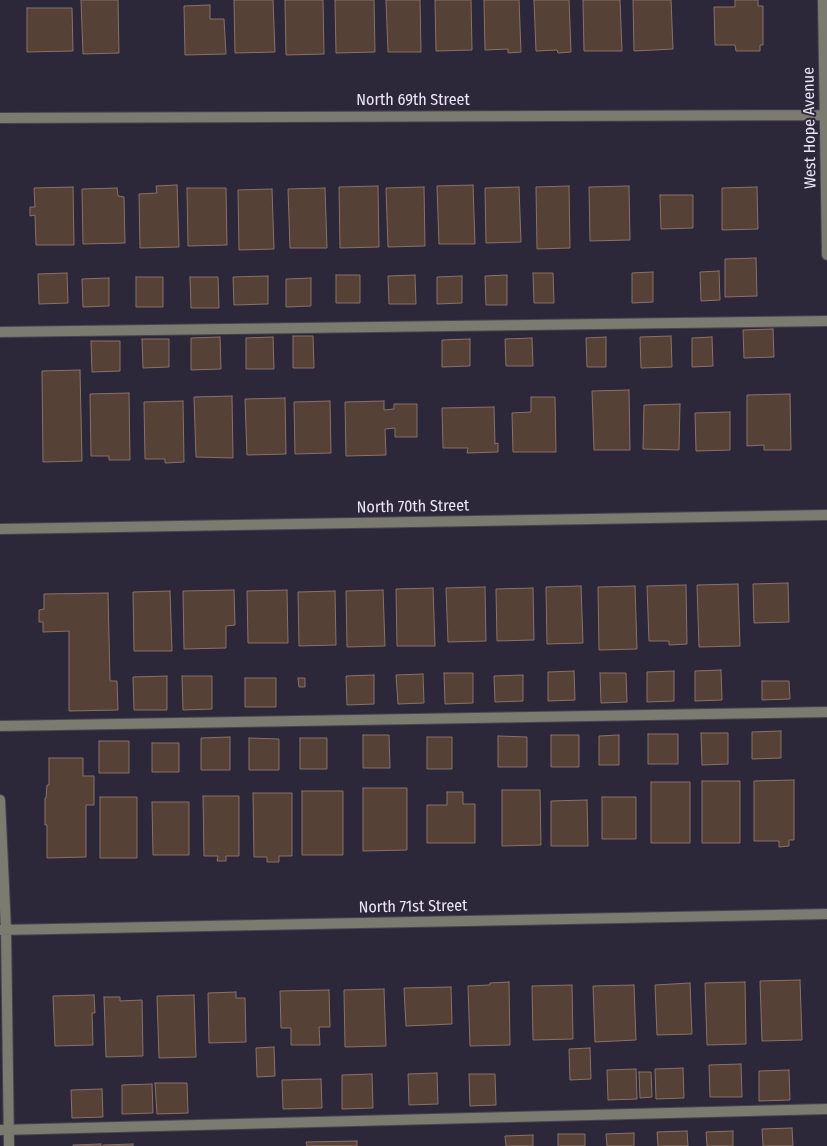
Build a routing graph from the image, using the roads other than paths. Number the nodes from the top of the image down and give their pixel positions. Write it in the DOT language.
graph roads {
  1 [pos="822,0"];
  2 [pos="826,115"];
  3 [pos="0,118"];
  4 [pos="827,255"];
  5 [pos="827,321"];
  6 [pos="0,332"];
  7 [pos="827,515"];
  8 [pos="0,529"];
  9 [pos="827,712"];
  10 [pos="0,726"];
  11 [pos="0,800"];
  12 [pos="827,914"];
  13 [pos="3,930"];
  14 [pos="827,1109"];
  15 [pos="4,1130"];
  16 [pos="9,1146"];
  1 -- 2 [label="street, West Hope Avenue"];
  2 -- 3 [label="street, North 69th Street"];
  2 -- 4 [label="street, West Hope Avenue"];
  5 -- 6 [label="street"];
  7 -- 8 [label="street, North 70th Street"];
  9 -- 10 [label="street"];
  11 -- 13 [label="street"];
  12 -- 13 [label="street, North 71st Street"];
  13 -- 15 [label="street"];
  14 -- 15 [label="street"];
  15 -- 16 [label="street"];
}
